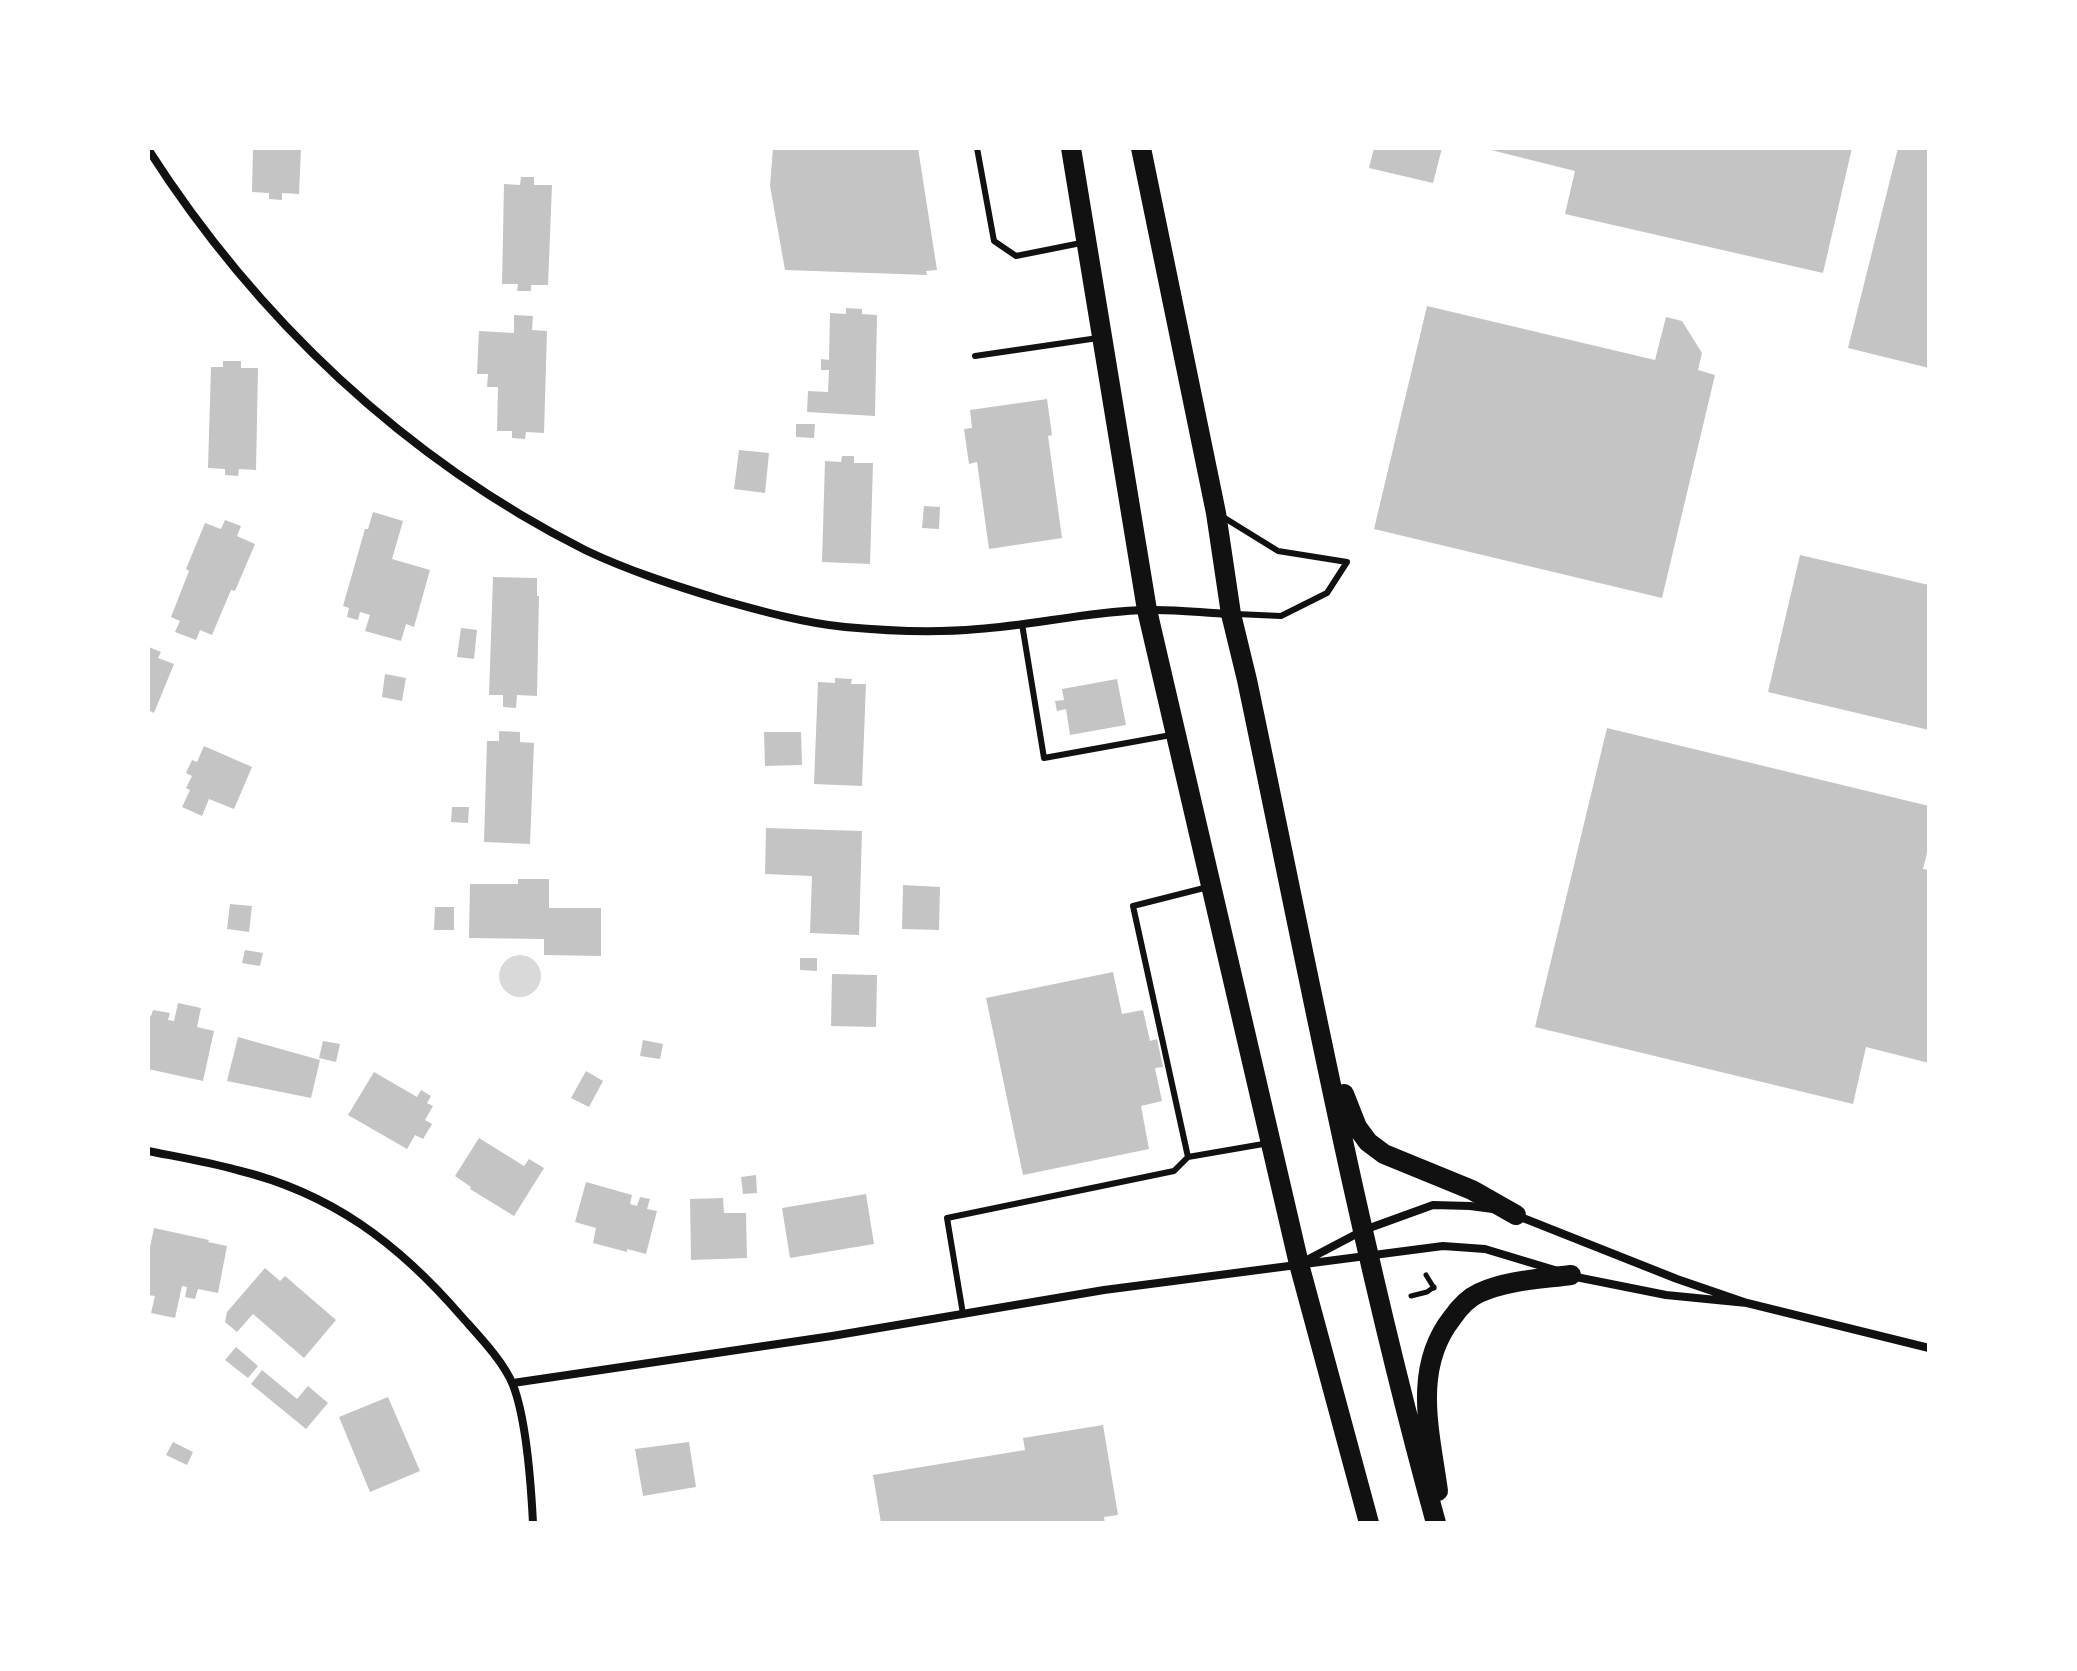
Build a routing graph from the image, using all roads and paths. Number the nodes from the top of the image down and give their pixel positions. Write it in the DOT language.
graph roads {
  1 [pos="977,148"];
  2 [pos="1071,148"];
  3 [pos="1141,148"];
  4 [pos="148,149"];
  5 [pos="1086,242"];
  6 [pos="1102,338"];
  7 [pos="975,356"];
  8 [pos="1216,513"];
  9 [pos="1147,610"];
  10 [pos="1231,614"];
  11 [pos="1022,624"];
  12 [pos="1177,734"];
  13 [pos="1211,886"];
  14 [pos="1322,1036"];
  15 [pos="1271,1142"];
  16 [pos="148,1151"];
  17 [pos="1188,1157"];
  18 [pos="1516,1215"];
  19 [pos="1364,1230"];
  20 [pos="1370,1256"];
  21 [pos="1299,1264"];
  22 [pos="1426,1275"];
  23 [pos="1571,1275"];
  24 [pos="1411,1296"];
  25 [pos="1747,1303"];
  26 [pos="963,1314"];
  27 [pos="1929,1348"];
  28 [pos="513,1383"];
  29 [pos="533,1523"];
  30 [pos="1369,1523"];
  31 [pos="1436,1523"];
  32 [pos="1442,1523"];
  1 -- 5 [label="lane"];
  2 -- 5 [label="main road"];
  3 -- 8 [label="main road"];
  4 -- 11 [label="street"];
  5 -- 6 [label="main road"];
  6 -- 7 [label="lane"];
  6 -- 9 [label="main road"];
  8 -- 10 [label="main road"];
  8 -- 10 [label="lane"];
  9 -- 10 [label="street"];
  9 -- 11 [label="street"];
  9 -- 12 [label="main road"];
  10 -- 14 [label="main road"];
  11 -- 12 [label="lane"];
  12 -- 13 [label="main road"];
  13 -- 15 [label="main road"];
  13 -- 17 [label="lane"];
  14 -- 18 [label="main road"];
  14 -- 19 [label="main road"];
  15 -- 17 [label="lane"];
  15 -- 21 [label="main road"];
  16 -- 28 [label="street"];
  17 -- 26 [label="lane"];
  18 -- 19 [label="street"];
  18 -- 25 [label="street"];
  19 -- 20 [label="main road"];
  19 -- 21 [label="street"];
  20 -- 21 [label="street"];
  20 -- 23 [label="street"];
  20 -- 31 [label="main road"];
  21 -- 26 [label="street"];
  21 -- 30 [label="main road"];
  22 -- 24 [label="path"];
  23 -- 25 [label="street"];
  23 -- 32 [label="main road"];
  25 -- 27 [label="street"];
  26 -- 28 [label="street"];
  28 -- 29 [label="street"];
}
